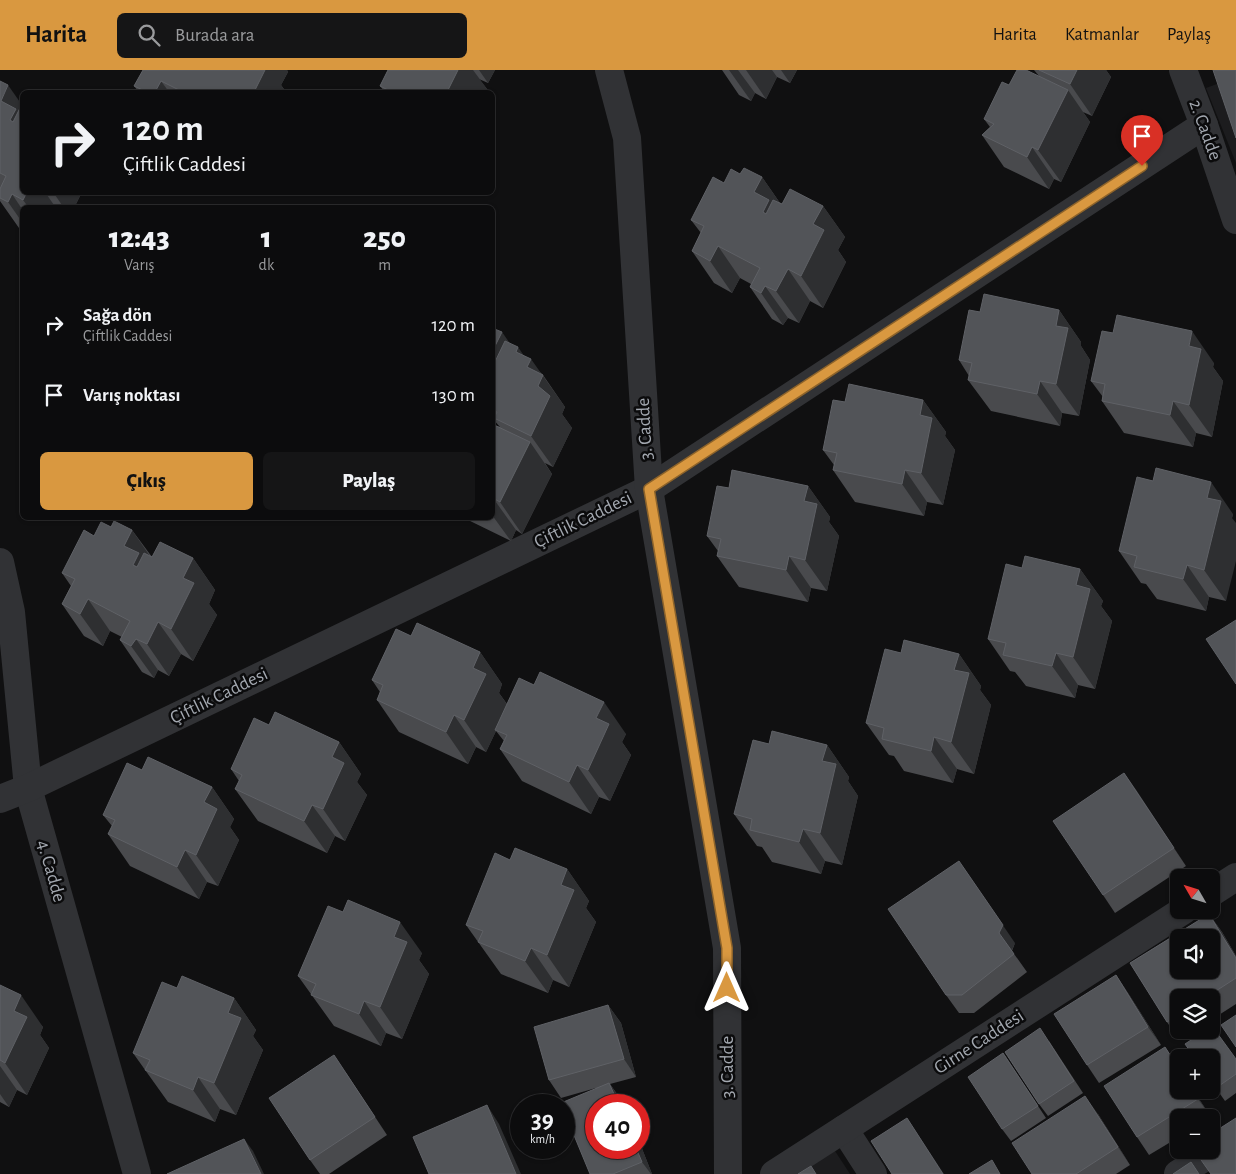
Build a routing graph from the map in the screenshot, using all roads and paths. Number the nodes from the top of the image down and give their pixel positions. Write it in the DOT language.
graph roads {
  1 [pos="609,70"];
  2 [pos="1183,70"];
  3 [pos="1204,125"];
  4 [pos="1236,220"];
  5 [pos="649,489"];
  6 [pos="0,562"];
  7 [pos="28,788"];
  8 [pos="0,799"];
  9 [pos="1170,919"];
  10 [pos="844,1129"];
  11 [pos="1236,1138"];
  12 [pos="137,1174"];
  13 [pos="728,1174"];
  14 [pos="774,1174"];
  15 [pos="873,1174"];
  16 [pos="1178,1174"];
  1 -- 5 [label="street, 3. Cadde"];
  2 -- 3 [label="street, 2. Cadde"];
  3 -- 4 [label="street, 2. Cadde"];
  3 -- 5 [label="street, Çiftlik Caddesi"];
  5 -- 7 [label="street, Çiftlik Caddesi"];
  5 -- 13 [label="street, 3. Cadde"];
  6 -- 7 [label="street, 4. Cadde"];
  7 -- 8 [label="street, Çiftlik Caddesi"];
  7 -- 12 [label="street, 4. Cadde"];
  9 -- 10 [label="street, Girne Caddesi"];
  10 -- 14 [label="street, Girne Caddesi"];
  10 -- 15 [label="street"];
  11 -- 16 [label="street"];
}
